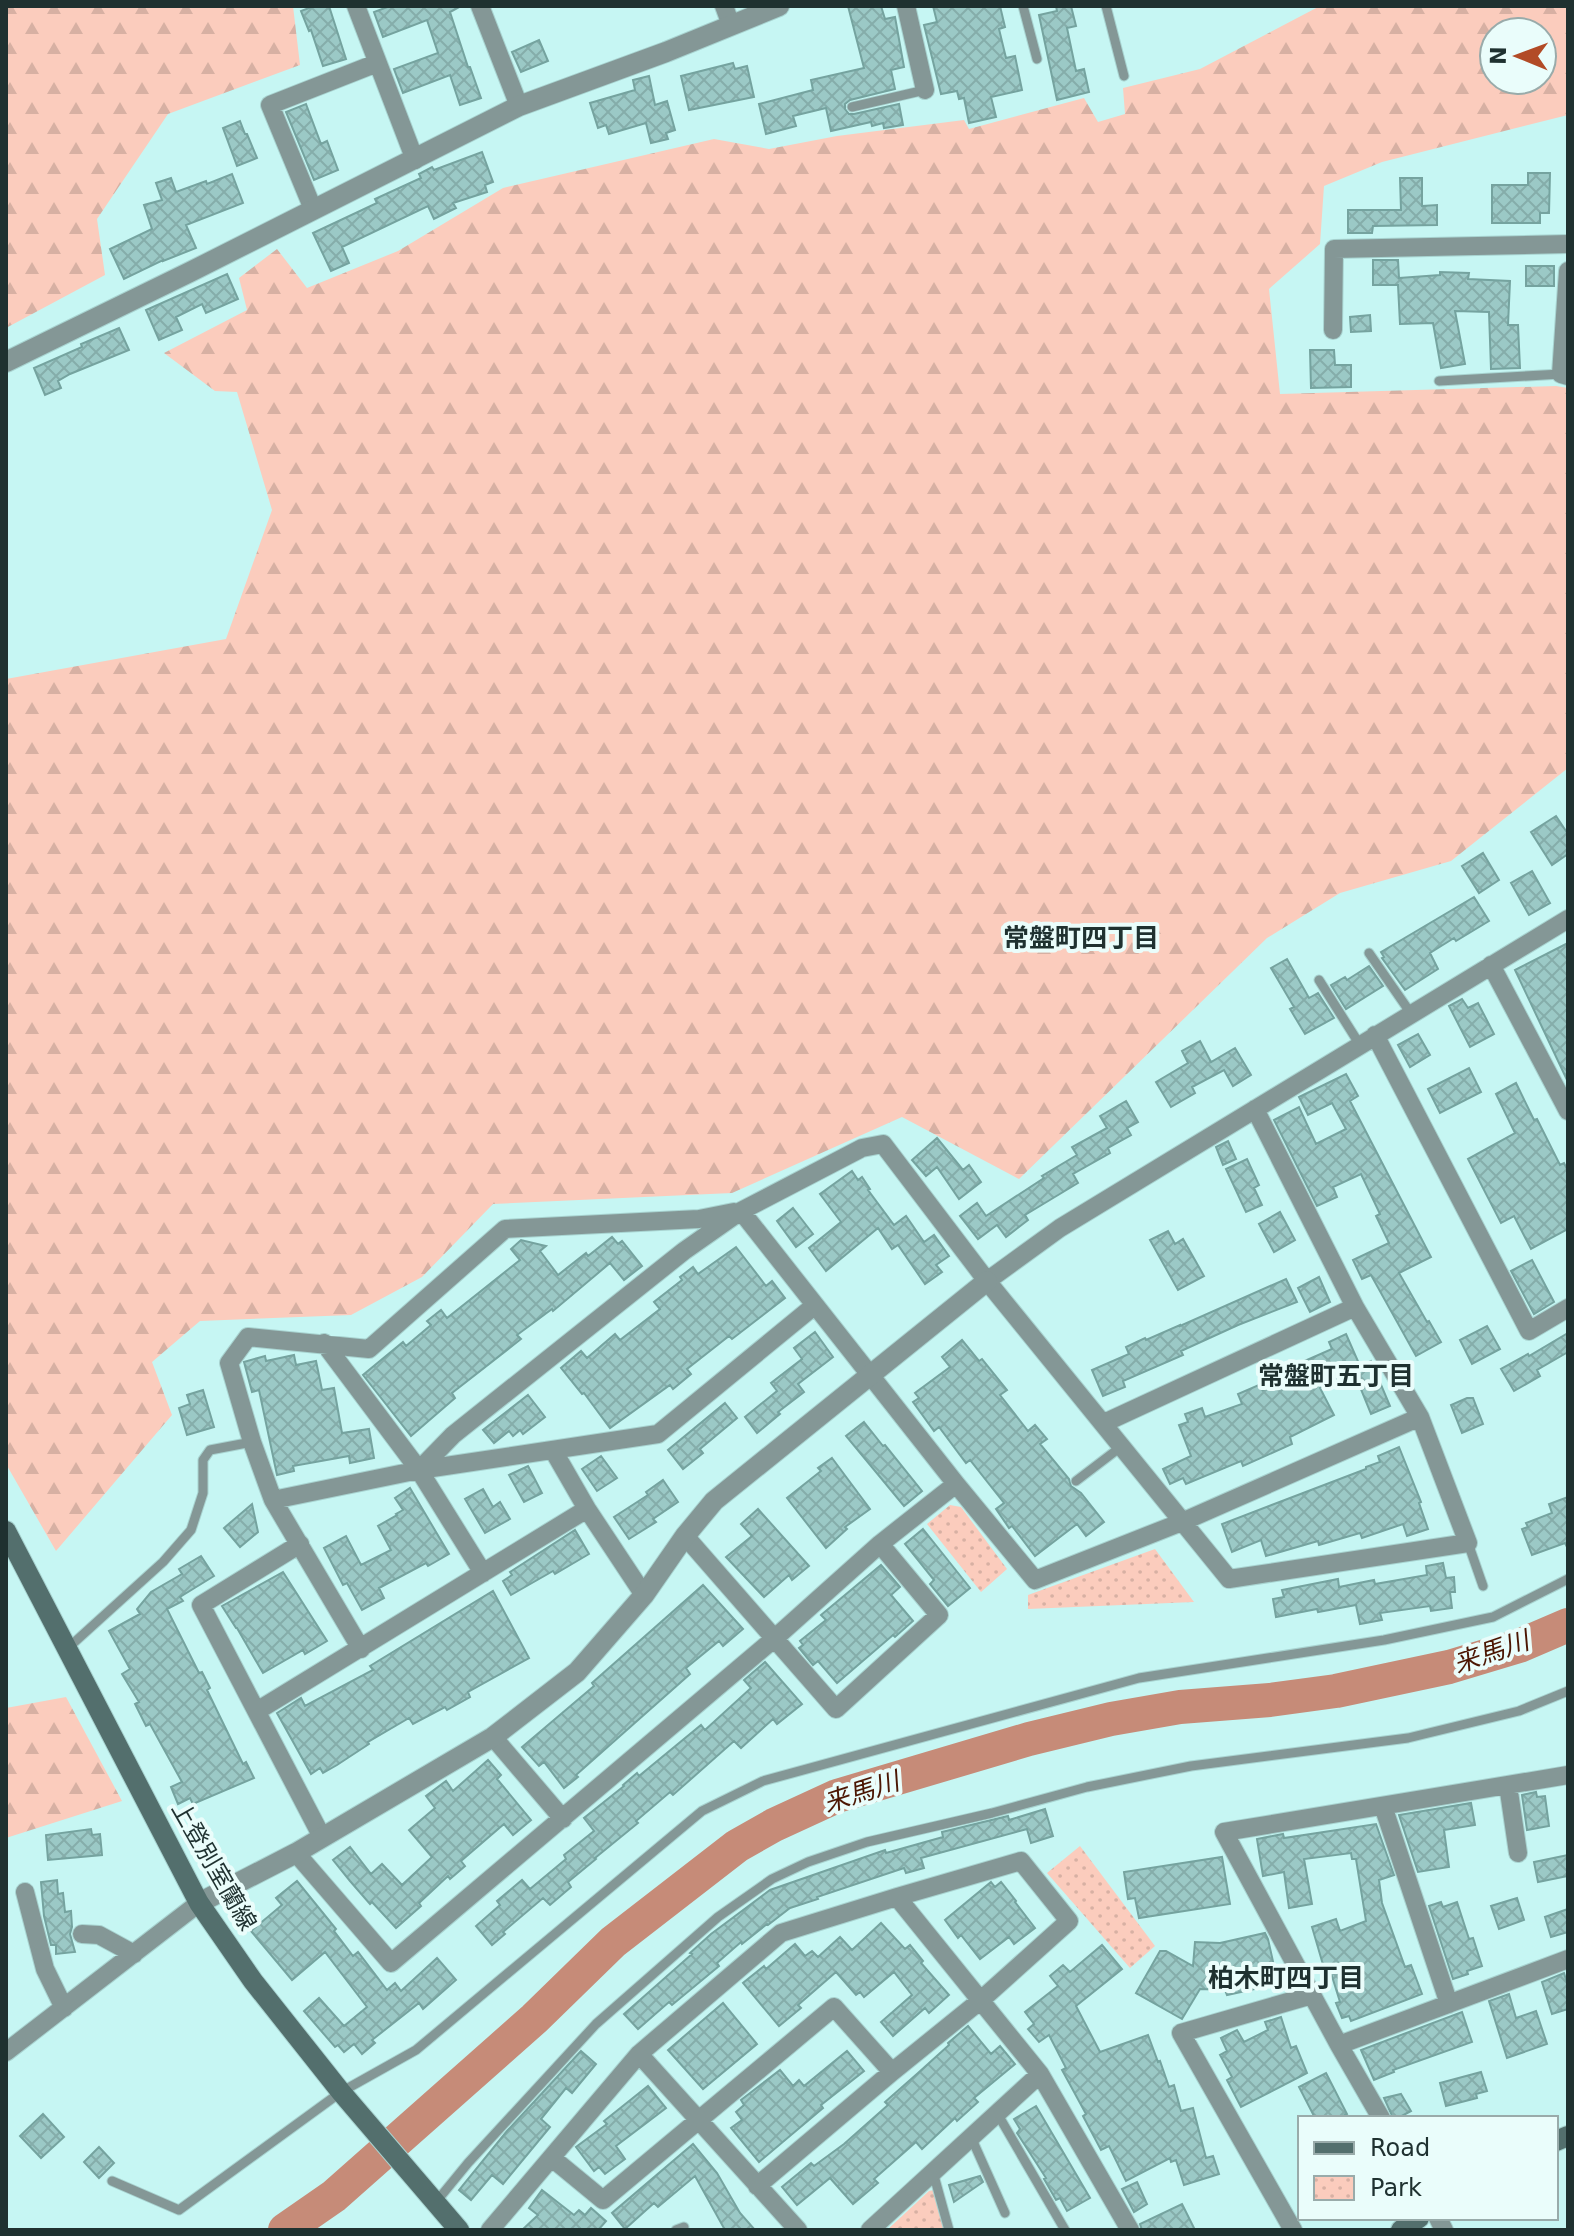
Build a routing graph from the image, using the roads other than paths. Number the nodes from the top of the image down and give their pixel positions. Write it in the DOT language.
graph roads {
  1 [pos="356,6"];
  2 [pos="480,6"];
  3 [pos="779,6"];
  4 [pos="906,6"];
  5 [pos="1023,6"];
  6 [pos="1106,6"];
  7 [pos="728,16"];
  8 [pos="1037,59"];
  9 [pos="377,63"];
  10 [pos="1124,76"];
  11 [pos="925,90"];
  12 [pos="519,106"];
  13 [pos="852,107"];
  14 [pos="415,160"];
  15 [pos="313,209"];
  16 [pos="1568,244"];
  17 [pos="1568,271"];
  18 [pos="1333,330"];
  19 [pos="6,362"];
  20 [pos="1565,375"];
  21 [pos="1439,381"];
  22 [pos="1568,919"];
  23 [pos="1369,953"];
  24 [pos="1491,965"];
  25 [pos="1319,980"];
  26 [pos="1412,1015"];
  27 [pos="1367,1040"];
  28 [pos="1255,1109"];
  29 [pos="1568,1111"];
  30 [pos="741,1211"];
  31 [pos="987,1281"];
  32 [pos="814,1306"];
  33 [pos="1355,1307"];
  34 [pos="1568,1308"];
  35 [pos="324,1343"];
  36 [pos="868,1375"];
  37 [pos="1420,1417"];
  38 [pos="1104,1423"];
  39 [pos="252,1442"];
  40 [pos="1122,1446"];
  41 [pos="553,1450"];
  42 [pos="419,1470"];
  43 [pos="1076,1481"];
  44 [pos="956,1484"];
  45 [pos="273,1500"];
  46 [pos="587,1509"];
  47 [pos="1182,1522"];
  48 [pos="6,1531"];
  49 [pos="685,1536"];
  50 [pos="1468,1543"];
  51 [pos="300,1544"];
  52 [pos="880,1544"];
  53 [pos="483,1573"];
  54 [pos="1568,1579"];
  55 [pos="1483,1586"];
  56 [pos="644,1595"];
  57 [pos="775,1638"];
  58 [pos="68,1648"];
  59 [pos="361,1649"];
  60 [pos="1568,1691"];
  61 [pos="257,1711"];
  62 [pos="493,1737"];
  63 [pos="1568,1775"];
  64 [pos="1508,1785"];
  65 [pos="1383,1806"];
  66 [pos="563,1819"];
  67 [pos="322,1837"];
  68 [pos="296,1853"];
  69 [pos="1518,1853"];
  70 [pos="25,1892"];
  71 [pos="897,1897"];
  72 [pos="199,1903"];
  73 [pos="82,1934"];
  74 [pos="134,1954"];
  75 [pos="1568,1959"];
  76 [pos="1312,1995"];
  77 [pos="981,2000"];
  78 [pos="1449,2004"];
  79 [pos="64,2008"];
  80 [pos="1339,2045"];
  81 [pos="6,2052"];
  82 [pos="639,2054"];
  83 [pos="892,2072"];
  84 [pos="1040,2074"];
  85 [pos="341,2092"];
  86 [pos="997,2113"];
  87 [pos="1380,2116"];
  88 [pos="699,2122"];
  89 [pos="971,2137"];
  90 [pos="552,2158"];
  91 [pos="933,2172"];
  92 [pos="112,2181"];
  93 [pos="757,2186"];
  94 [pos="436,2202"];
  95 [pos="1005,2213"];
  96 [pos="459,2230"];
  97 [pos="490,2230"];
  98 [pos="798,2230"];
  99 [pos="870,2230"];
  100 [pos="949,2230"];
  101 [pos="1065,2230"];
  102 [pos="1130,2230"];
  103 [pos="1293,2230"];
  1 -- 9 [label="street"];
  2 -- 12 [label="street"];
  3 -- 7 [label="street"];
  4 -- 11 [label="street"];
  5 -- 8 [label="lane"];
  6 -- 10 [label="lane"];
  7 -- 12 [label="street"];
  9 -- 14 [label="street"];
  9 -- 15 [label="street"];
  11 -- 13 [label="lane"];
  12 -- 14 [label="street"];
  14 -- 15 [label="street"];
  15 -- 19 [label="street"];
  16 -- 18 [label="street"];
  17 -- 20 [label="street"];
  20 -- 21 [label="lane"];
  22 -- 24 [label="street"];
  23 -- 26 [label="lane"];
  24 -- 26 [label="street"];
  24 -- 29 [label="street"];
  25 -- 27 [label="lane"];
  26 -- 27 [label="street"];
  27 -- 28 [label="street"];
  27 -- 34 [label="street"];
  28 -- 31 [label="street"];
  28 -- 33 [label="street"];
  30 -- 31 [label="street"];
  30 -- 32 [label="street"];
  30 -- 35 [label="street"];
  30 -- 42 [label="street"];
  31 -- 36 [label="street"];
  31 -- 38 [label="street"];
  32 -- 36 [label="street"];
  32 -- 41 [label="street"];
  33 -- 37 [label="street"];
  33 -- 38 [label="street"];
  35 -- 39 [label="street"];
  35 -- 42 [label="street"];
  36 -- 44 [label="street"];
  36 -- 49 [label="street"];
  37 -- 47 [label="street"];
  37 -- 50 [label="street"];
  38 -- 40 [label="street"];
  39 -- 45 [label="street"];
  39 -- 58 [label="lane"];
  40 -- 43 [label="lane"];
  40 -- 47 [label="street"];
  41 -- 42 [label="street"];
  41 -- 46 [label="street"];
  42 -- 45 [label="street"];
  42 -- 53 [label="street"];
  44 -- 47 [label="street"];
  44 -- 52 [label="street"];
  45 -- 51 [label="street"];
  46 -- 53 [label="street"];
  46 -- 56 [label="street"];
  47 -- 50 [label="street"];
  48 -- 58 [label="main road, 上登別室蘭線"];
  49 -- 56 [label="street"];
  49 -- 57 [label="street"];
  50 -- 55 [label="lane"];
  51 -- 59 [label="street"];
  51 -- 61 [label="street"];
  52 -- 57 [label="street"];
  52 -- 57 [label="street"];
  53 -- 59 [label="street"];
  54 -- 85 [label="lane"];
  56 -- 62 [label="street"];
  57 -- 66 [label="street"];
  58 -- 72 [label="main road, 上登別室蘭線"];
  59 -- 61 [label="street"];
  60 -- 94 [label="lane"];
  61 -- 67 [label="street"];
  62 -- 66 [label="street"];
  62 -- 67 [label="street"];
  63 -- 64 [label="street"];
  64 -- 65 [label="street"];
  64 -- 69 [label="street"];
  65 -- 76 [label="street"];
  65 -- 78 [label="street"];
  66 -- 68 [label="street"];
  67 -- 68 [label="street"];
  68 -- 72 [label="street"];
  70 -- 79 [label="street"];
  71 -- 77 [label="street"];
  71 -- 77 [label="street"];
  71 -- 82 [label="street"];
  72 -- 74 [label="street"];
  72 -- 85 [label="main road, 上登別室蘭線"];
  73 -- 74 [label="street"];
  74 -- 79 [label="street"];
  75 -- 78 [label="street"];
  76 -- 80 [label="street"];
  76 -- 103 [label="street"];
  77 -- 83 [label="street"];
  77 -- 84 [label="street"];
  78 -- 80 [label="street"];
  79 -- 81 [label="street"];
  80 -- 87 [label="street"];
  82 -- 88 [label="street"];
  82 -- 90 [label="street"];
  83 -- 88 [label="street"];
  83 -- 93 [label="street"];
  84 -- 86 [label="street"];
  84 -- 102 [label="street"];
  85 -- 92 [label="lane"];
  85 -- 94 [label="main road, 上登別室蘭線"];
  86 -- 89 [label="street"];
  86 -- 101 [label="lane"];
  88 -- 90 [label="street"];
  88 -- 93 [label="street"];
  89 -- 91 [label="street"];
  89 -- 95 [label="lane"];
  90 -- 97 [label="street"];
  91 -- 99 [label="street"];
  91 -- 100 [label="lane"];
  93 -- 98 [label="street"];
  94 -- 96 [label="main road, 上登別室蘭線"];
}
